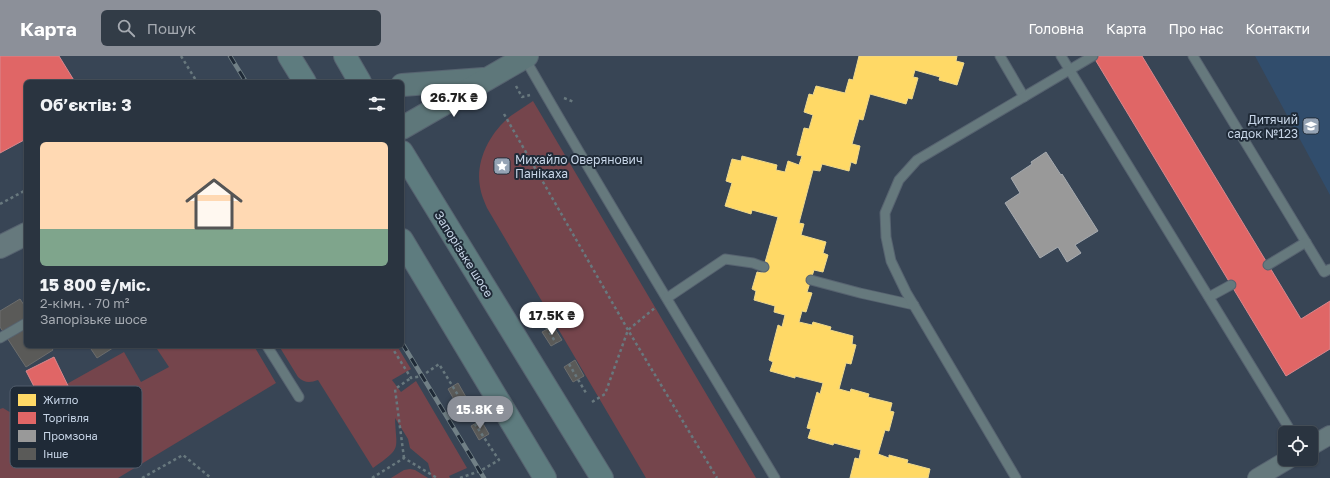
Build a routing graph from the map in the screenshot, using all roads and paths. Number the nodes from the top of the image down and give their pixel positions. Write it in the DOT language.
graph roads {
  1 [pos="181,56"];
  2 [pos="289,56"];
  3 [pos="344,56"];
  4 [pos="1000,56"];
  5 [pos="1061,56"];
  6 [pos="1093,56"];
  7 [pos="1193,56"];
  8 [pos="525,57"];
  9 [pos="1069,69"];
  10 [pos="488,79"];
  11 [pos="196,80"];
  12 [pos="303,80"];
  13 [pos="359,80"];
  14 [pos="404,85"];
  15 [pos="1024,97"];
  16 [pos="504,114"];
  17 [pos="404,127"];
  18 [pos="404,155"];
  19 [pos="24,191"];
  20 [pos="0,204"];
  21 [pos="24,235"];
  22 [pos="1306,242"];
  23 [pos="404,243"];
  24 [pos="0,247"];
  25 [pos="1268,265"];
  26 [pos="764,267"];
  27 [pos="1330,269"];
  28 [pos="811,280"];
  29 [pos="1231,285"];
  30 [pos="1209,297"];
  31 [pos="667,298"];
  32 [pos="914,305"];
  33 [pos="540,317"];
  34 [pos="24,324"];
  35 [pos="628,330"];
  36 [pos="0,338"];
  37 [pos="556,343"];
  38 [pos="268,348"];
  39 [pos="392,348"];
  40 [pos="569,364"];
  41 [pos="411,378"];
  42 [pos="586,393"];
  43 [pos="299,397"];
  44 [pos="461,400"];
  45 [pos="592,402"];
  46 [pos="475,424"];
  47 [pos="1288,426"];
  48 [pos="1330,435"];
  49 [pos="1318,442"];
  50 [pos="404,458"];
  51 [pos="1278,466"];
  52 [pos="1261,477"];
  53 [pos="142,478"];
  54 [pos="211,478"];
  55 [pos="372,478"];
  56 [pos="437,478"];
  57 [pos="460,478"];
  58 [pos="545,478"];
  59 [pos="602,478"];
  60 [pos="717,478"];
  61 [pos="775,478"];
  62 [pos="1016,478"];
  1 -- 11 [label="path"];
  2 -- 12 [label="main road"];
  3 -- 13 [label="main road"];
  4 -- 15 [label="lane"];
  5 -- 9 [label="lane"];
  6 -- 9 [label="lane"];
  7 -- 22 [label="lane"];
  8 -- 10 [label="main road"];
  8 -- 31 [label="lane"];
  9 -- 15 [label="lane"];
  9 -- 30 [label="lane"];
  10 -- 14 [label="main road"];
  10 -- 17 [label="main road"];
  15 -- 32 [label="lane"];
  16 -- 35 [label="path"];
  18 -- 59 [label="main road, Запорізьке шосе"];
  19 -- 20 [label="path"];
  21 -- 24 [label="street"];
  22 -- 25 [label="lane"];
  22 -- 27 [label="lane"];
  23 -- 58 [label="main road"];
  26 -- 31 [label="lane"];
  28 -- 32 [label="lane"];
  29 -- 30 [label="lane"];
  30 -- 47 [label="lane"];
  31 -- 35 [label="path"];
  31 -- 61 [label="lane"];
  32 -- 62 [label="lane"];
  33 -- 37 [label="path"];
  34 -- 36 [label="lane"];
  35 -- 45 [label="path"];
  35 -- 60 [label="path"];
  38 -- 43 [label="lane"];
  39 -- 41 [label="path"];
  40 -- 42 [label="path"];
  41 -- 44 [label="path"];
  41 -- 50 [label="path"];
  46 -- 57 [label="path"];
  48 -- 49 [label="street"];
  50 -- 55 [label="path"];
  50 -- 56 [label="path"];
  51 -- 52 [label="street"];
  53 -- 54 [label="path"];
}
